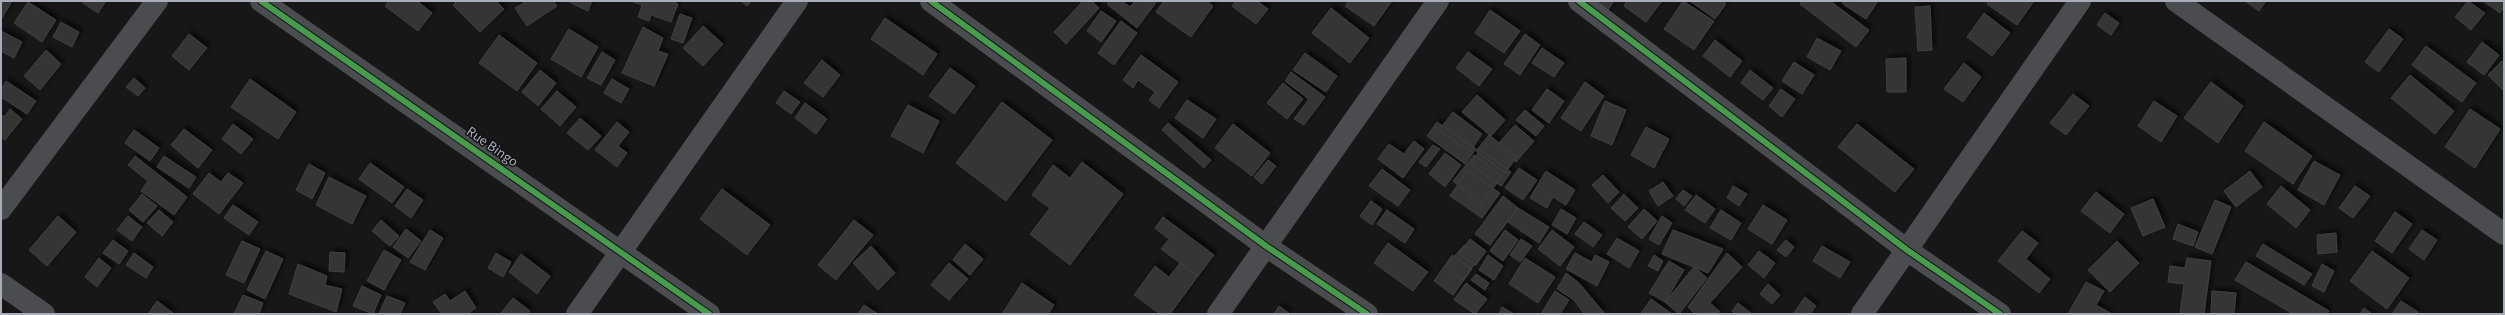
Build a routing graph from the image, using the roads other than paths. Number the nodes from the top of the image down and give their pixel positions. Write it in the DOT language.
graph roads {
  1 [pos="157,1"];
  2 [pos="261,1"];
  3 [pos="797,1"];
  4 [pos="931,1"];
  5 [pos="1438,1"];
  6 [pos="1578,1"];
  7 [pos="2080,1"];
  8 [pos="2176,1"];
  9 [pos="1,209"];
  10 [pos="2504,234"];
  11 [pos="1266,246"];
  12 [pos="1907,250"];
  13 [pos="621,252"];
  14 [pos="1,284"];
  15 [pos="44,314"];
  16 [pos="577,314"];
  17 [pos="709,314"];
  18 [pos="1218,314"];
  19 [pos="1367,314"];
  20 [pos="1862,314"];
  21 [pos="2000,314"];
  1 -- 9 [label="street"];
  2 -- 13 [label="street, Rue Bingo"];
  3 -- 13 [label="street"];
  4 -- 11 [label="street"];
  5 -- 11 [label="street"];
  6 -- 12 [label="street"];
  7 -- 12 [label="street"];
  8 -- 10 [label="street"];
  11 -- 18 [label="street"];
  11 -- 19 [label="street"];
  12 -- 20 [label="street"];
  12 -- 21 [label="street"];
  13 -- 16 [label="street"];
  13 -- 17 [label="street, Rue Bingo"];
  14 -- 15 [label="street"];
}
